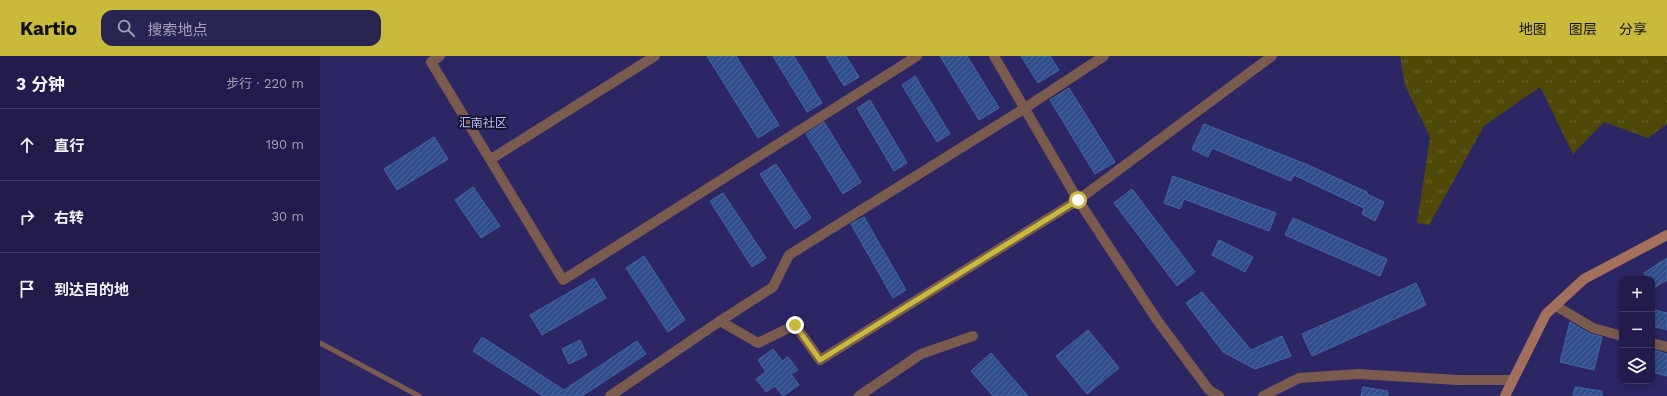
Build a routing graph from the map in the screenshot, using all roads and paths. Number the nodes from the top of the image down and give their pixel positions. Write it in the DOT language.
graph roads {
  1 [pos="440,56"];
  2 [pos="655,56"];
  3 [pos="917,56"];
  4 [pos="994,56"];
  5 [pos="1104,56"];
  6 [pos="1272,56"];
  7 [pos="1025,108"];
  8 [pos="491,159"];
  9 [pos="1078,200"];
  10 [pos="1667,235"];
  11 [pos="1556,306"];
  12 [pos="720,322"];
  13 [pos="1619,335"];
  14 [pos="973,336"];
  15 [pos="320,343"];
  16 [pos="1655,344"];
  17 [pos="1667,347"];
  18 [pos="1512,380"];
  19 [pos="419,396"];
  20 [pos="610,396"];
  21 [pos="859,396"];
  22 [pos="1219,396"];
  23 [pos="1263,396"];
  24 [pos="1504,396"];
  1 -- 8 [label="street"];
  2 -- 8 [label="street"];
  3 -- 8 [label="street"];
  4 -- 7 [label="street"];
  5 -- 7 [label="street"];
  6 -- 9 [label="street"];
  7 -- 9 [label="street"];
  7 -- 12 [label="street"];
  9 -- 12 [label="street"];
  9 -- 22 [label="street"];
  10 -- 11 [label="street"];
  11 -- 13 [label="street"];
  11 -- 18 [label="street"];
  12 -- 20 [label="street"];
  14 -- 21 [label="street"];
  15 -- 19 [label="lane"];
  16 -- 17 [label="street"];
  18 -- 23 [label="street"];
  18 -- 24 [label="street"];
}
